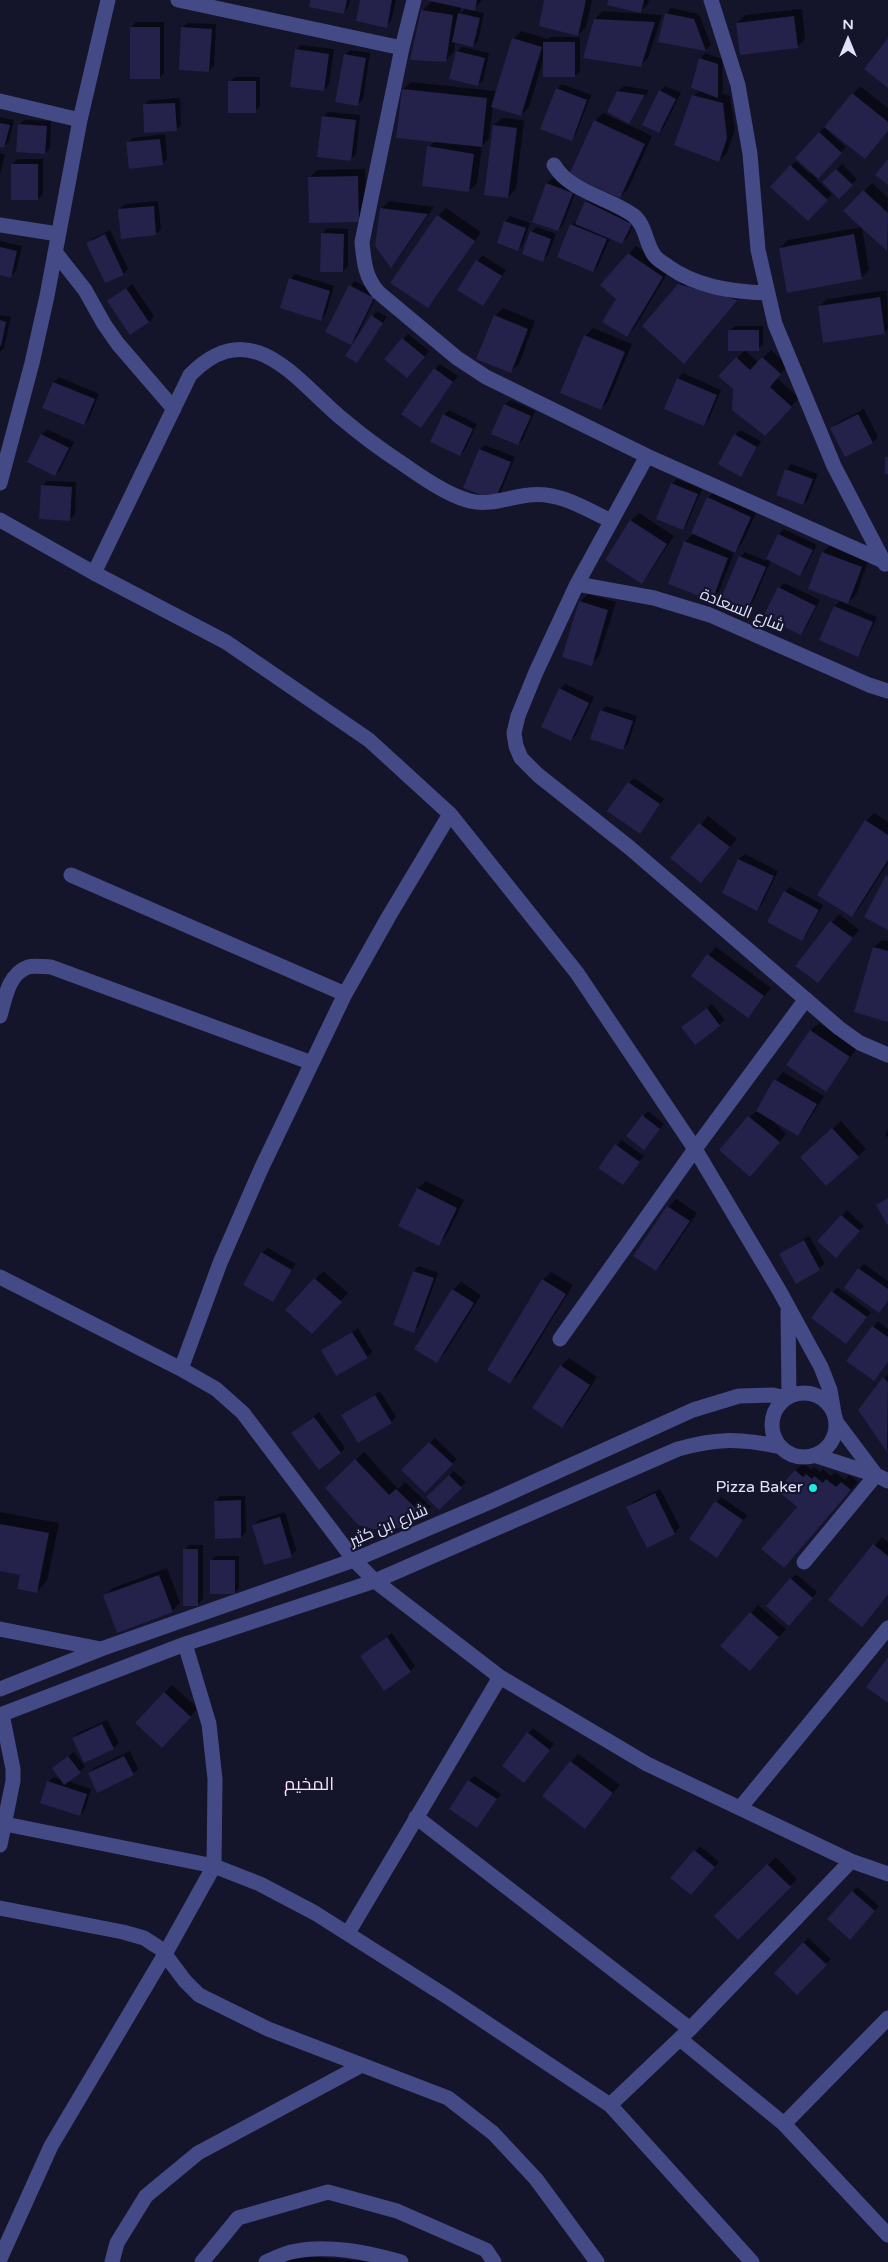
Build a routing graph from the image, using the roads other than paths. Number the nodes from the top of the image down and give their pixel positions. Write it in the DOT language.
graph roads {
  1 [pos="108,0"];
  2 [pos="178,0"];
  3 [pos="414,0"];
  4 [pos="711,0"];
  5 [pos="402,48"];
  6 [pos="0,101"];
  7 [pos="80,120"];
  8 [pos="554,165"];
  9 [pos="0,225"];
  10 [pos="58,234"];
  11 [pos="55,252"];
  12 [pos="767,293"];
  13 [pos="174,409"];
  14 [pos="648,456"];
  15 [pos="0,483"];
  16 [pos="0,520"];
  17 [pos="611,521"];
  18 [pos="886,566"];
  19 [pos="94,573"];
  20 [pos="577,584"];
  21 [pos="888,691"];
  22 [pos="450,814"];
  23 [pos="70,875"];
  24 [pos="345,994"];
  25 [pos="806,999"];
  26 [pos="0,1016"];
  27 [pos="888,1055"];
  28 [pos="312,1062"];
  29 [pos="695,1150"];
  30 [pos="0,1277"];
  31 [pos="788,1307"];
  32 [pos="560,1339"];
  33 [pos="181,1369"];
  34 [pos="788,1397"];
  35 [pos="835,1418"];
  36 [pos="781,1447"];
  37 [pos="814,1455"];
  38 [pos="882,1478"];
  39 [pos="354,1560"];
  40 [pos="804,1562"];
  41 [pos="375,1581"];
  42 [pos="888,1628"];
  43 [pos="0,1629"];
  44 [pos="186,1644"];
  45 [pos="101,1649"];
  46 [pos="500,1676"];
  47 [pos="0,1690"];
  48 [pos="1,1714"];
  49 [pos="740,1808"];
  50 [pos="416,1817"];
  51 [pos="5,1824"];
  52 [pos="0,1844"];
  53 [pos="851,1861"];
  54 [pos="214,1866"];
  55 [pos="888,1874"];
  56 [pos="0,1908"];
  57 [pos="348,1933"];
  58 [pos="165,1954"];
  59 [pos="888,2018"];
  60 [pos="685,2034"];
  61 [pos="362,2065"];
  62 [pos="610,2105"];
  63 [pos="784,2124"];
  64 [pos="888,2235"];
  65 [pos="0,2259"];
  66 [pos="112,2262"];
  67 [pos="202,2262"];
  68 [pos="266,2262"];
  69 [pos="401,2262"];
  70 [pos="494,2262"];
  71 [pos="597,2262"];
  72 [pos="752,2262"];
  1 -- 7 [label="street"];
  2 -- 5 [label="street"];
  3 -- 5 [label="street"];
  4 -- 12 [label="street"];
  5 -- 14 [label="street"];
  6 -- 7 [label="street"];
  7 -- 10 [label="street"];
  8 -- 12 [label="street"];
  9 -- 10 [label="street"];
  10 -- 11 [label="street"];
  11 -- 13 [label="street"];
  11 -- 15 [label="street"];
  12 -- 18 [label="street"];
  13 -- 17 [label="street"];
  13 -- 19 [label="street"];
  14 -- 17 [label="street"];
  14 -- 18 [label="street"];
  16 -- 19 [label="street"];
  17 -- 20 [label="street"];
  19 -- 22 [label="street"];
  20 -- 21 [label="street, شارع السعادة"];
  20 -- 25 [label="street"];
  22 -- 24 [label="street"];
  22 -- 29 [label="street"];
  23 -- 24 [label="street"];
  24 -- 28 [label="street"];
  25 -- 27 [label="street"];
  25 -- 29 [label="street"];
  26 -- 28 [label="street"];
  28 -- 33 [label="street"];
  29 -- 31 [label="street"];
  29 -- 32 [label="street"];
  30 -- 33 [label="street"];
  31 -- 34 [label="street"];
  31 -- 35 [label="street"];
  33 -- 39 [label="street"];
  34 -- 35 [label="street"];
  34 -- 36 [label="street"];
  34 -- 39 [label="street, شارع ابن كثير"];
  35 -- 37 [label="street"];
  35 -- 38 [label="street"];
  36 -- 37 [label="street"];
  36 -- 41 [label="street"];
  37 -- 38 [label="street"];
  38 -- 40 [label="street"];
  39 -- 41 [label="street"];
  39 -- 45 [label="street, شارع ابن كثير"];
  41 -- 44 [label="street"];
  41 -- 46 [label="street"];
  42 -- 49 [label="street"];
  43 -- 45 [label="street"];
  44 -- 48 [label="street"];
  44 -- 54 [label="street"];
  45 -- 47 [label="street, شارع ابن كثير"];
  46 -- 49 [label="street"];
  46 -- 50 [label="street"];
  48 -- 51 [label="street"];
  49 -- 53 [label="street"];
  50 -- 57 [label="street"];
  50 -- 60 [label="street"];
  51 -- 52 [label="street"];
  51 -- 54 [label="street"];
  53 -- 55 [label="street"];
  53 -- 60 [label="street"];
  54 -- 57 [label="street"];
  54 -- 58 [label="street"];
  56 -- 58 [label="street"];
  57 -- 62 [label="street"];
  58 -- 61 [label="street"];
  58 -- 65 [label="street"];
  59 -- 63 [label="street"];
  60 -- 62 [label="street"];
  60 -- 63 [label="street"];
  61 -- 66 [label="street"];
  61 -- 71 [label="street"];
  62 -- 72 [label="street"];
  63 -- 64 [label="street"];
  67 -- 70 [label="street"];
  68 -- 69 [label="street"];
}
